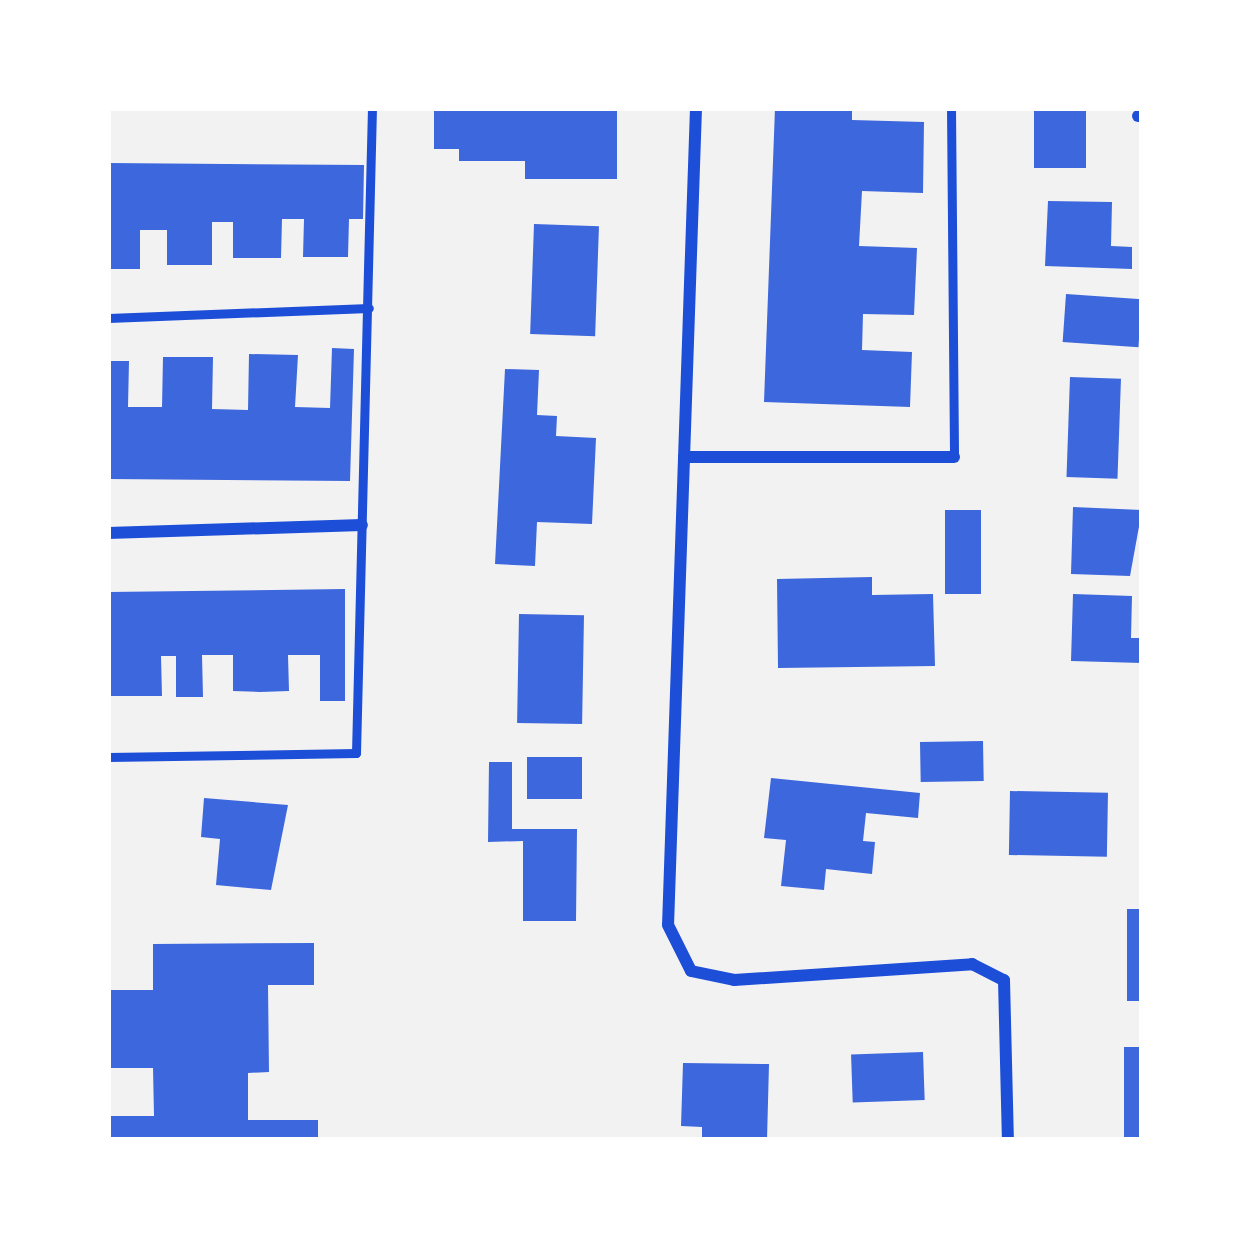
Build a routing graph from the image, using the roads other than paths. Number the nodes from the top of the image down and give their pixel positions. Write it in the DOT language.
graph roads {
  1 [pos="372,108"];
  2 [pos="696,108"];
  3 [pos="951,108"];
  4 [pos="369,308"];
  5 [pos="108,319"];
  6 [pos="684,457"];
  7 [pos="954,457"];
  8 [pos="362,525"];
  9 [pos="108,533"];
  10 [pos="108,757"];
  11 [pos="1008,1140"];
  1 -- 4 [label="lane"];
  2 -- 6 [label="street"];
  3 -- 7 [label="lane"];
  4 -- 5 [label="lane"];
  4 -- 8 [label="lane"];
  6 -- 7 [label="street"];
  6 -- 11 [label="street"];
  8 -- 9 [label="street"];
  8 -- 10 [label="lane"];
}
